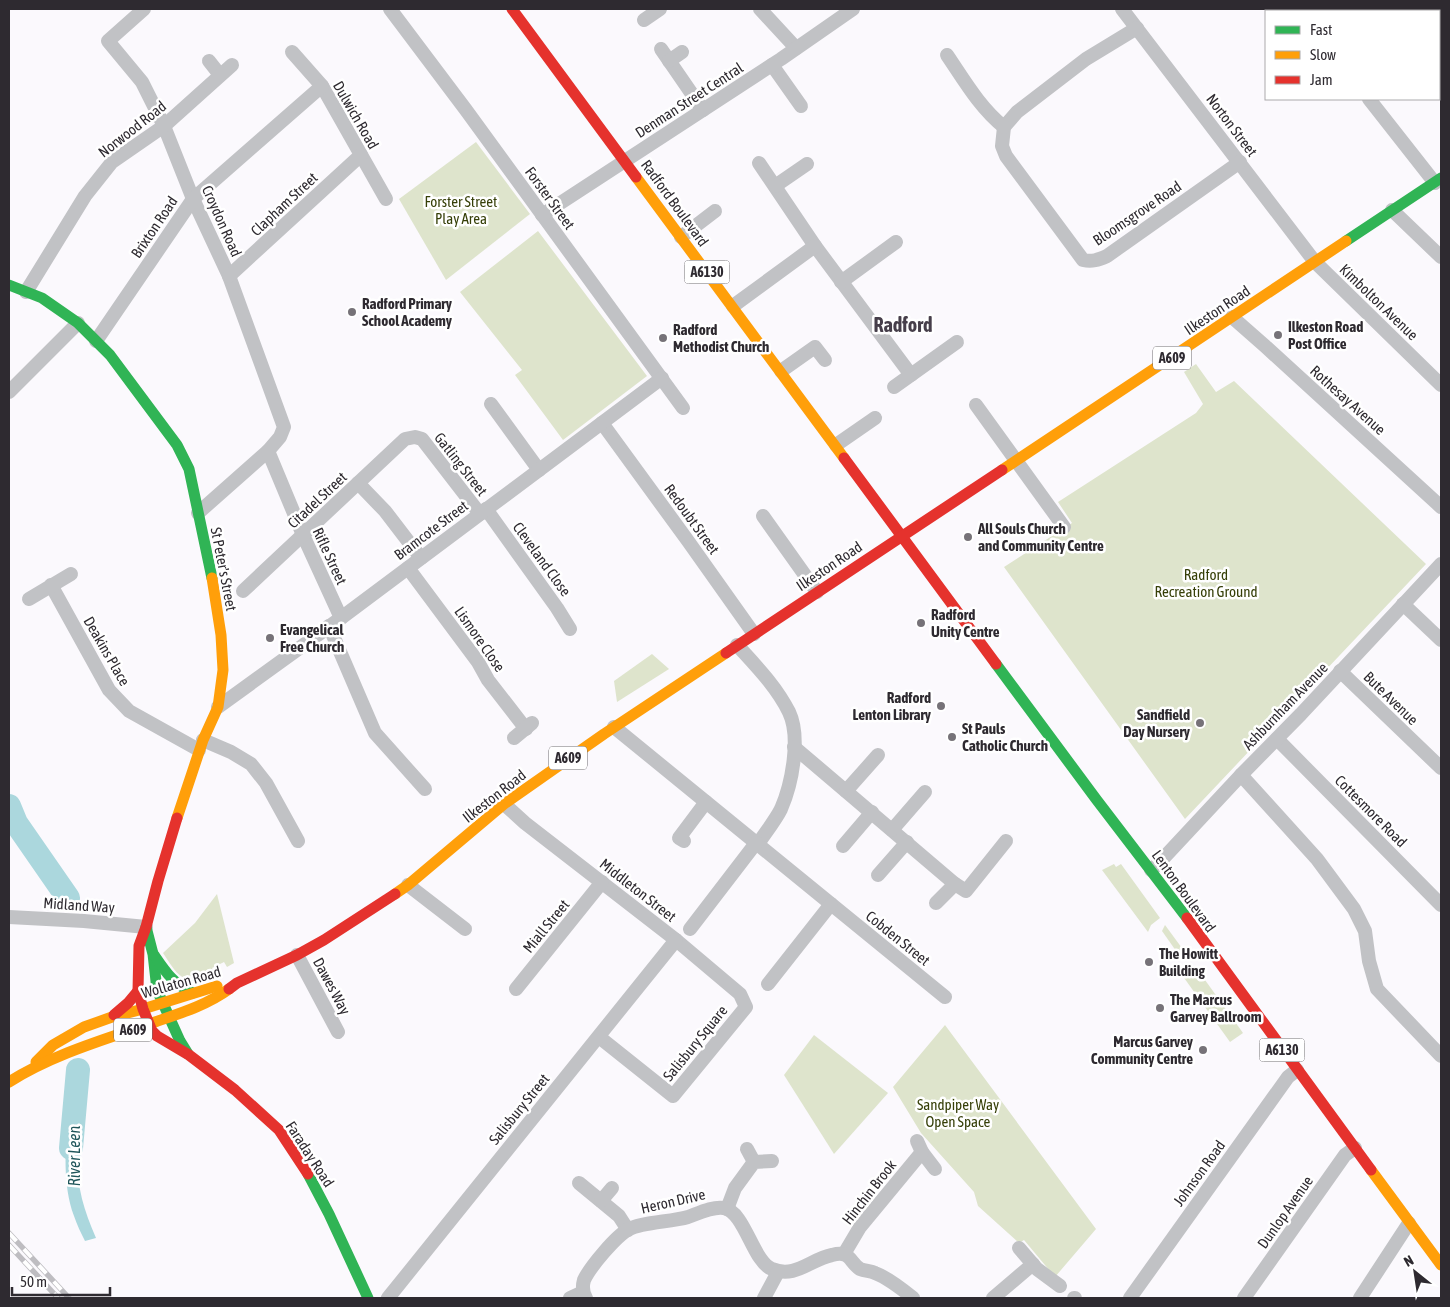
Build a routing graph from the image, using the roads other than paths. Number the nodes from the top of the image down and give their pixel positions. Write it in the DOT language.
graph roads {
  1 [pos="144,9"];
  2 [pos="390,9"];
  3 [pos="514,9"];
  4 [pos="658,9"];
  5 [pos="760,9"];
  6 [pos="853,9"];
  7 [pos="1122,9"];
  8 [pos="644,20"];
  9 [pos="1137,28"];
  10 [pos="796,48"];
  11 [pos="292,52"];
  12 [pos="682,52"];
  13 [pos="947,55"];
  14 [pos="209,61"];
  15 [pos="232,65"];
  16 [pos="772,66"];
  17 [pos="220,75"];
  18 [pos="322,86"];
  19 [pos="1370,100"];
  20 [pos="801,106"];
  21 [pos="703,110"];
  22 [pos="164,126"];
  23 [pos="1004,127"];
  24 [pos="361,155"];
  25 [pos="625,161"];
  26 [pos="1240,162"];
  27 [pos="759,163"];
  28 [pos="807,164"];
  29 [pos="1438,180"];
  30 [pos="776,186"];
  31 [pos="192,198"];
  32 [pos="386,198"];
  33 [pos="1392,210"];
  34 [pos="715,211"];
  35 [pos="542,215"];
  36 [pos="681,238"];
  37 [pos="887,244"];
  38 [pos="815,246"];
  39 [pos="1441,257"];
  40 [pos="1315,262"];
  41 [pos="229,276"];
  42 [pos="841,282"];
  43 [pos="9,285"];
  44 [pos="26,292"];
  45 [pos="733,306"];
  46 [pos="1232,317"];
  47 [pos="78,323"];
  48 [pos="96,341"];
  49 [pos="957,342"];
  50 [pos="825,360"];
  51 [pos="781,372"];
  52 [pos="911,375"];
  53 [pos="662,378"];
  54 [pos="1441,386"];
  55 [pos="894,387"];
  56 [pos="9,392"];
  57 [pos="491,404"];
  58 [pos="976,405"];
  59 [pos="683,408"];
  60 [pos="875,418"];
  61 [pos="602,423"];
  62 [pos="416,438"];
  63 [pos="836,445"];
  64 [pos="268,451"];
  65 [pos="1017,460"];
  66 [pos="539,470"];
  67 [pos="358,483"];
  68 [pos="1441,507"];
  69 [pos="483,512"];
  70 [pos="198,513"];
  71 [pos="764,516"];
  72 [pos="1064,528"];
  73 [pos="303,535"];
  74 [pos="902,536"];
  75 [pos="782,543"];
  76 [pos="771,551"];
  77 [pos="421,558"];
  78 [pos="1441,564"];
  79 [pos="408,568"];
  80 [pos="71,574"];
  81 [pos="51,586"];
  82 [pos="243,591"];
  83 [pos="817,592"];
  84 [pos="29,598"];
  85 [pos="1403,604"];
  86 [pos="341,618"];
  87 [pos="329,626"];
  88 [pos="570,629"];
  89 [pos="754,634"];
  90 [pos="1441,640"];
  91 [pos="737,645"];
  92 [pos="1340,671"];
  93 [pos="218,707"];
  94 [pos="614,727"];
  95 [pos="514,738"];
  96 [pos="1277,739"];
  97 [pos="201,745"];
  98 [pos="794,747"];
  99 [pos="878,756"];
  100 [pos="1441,768"];
  101 [pos="1240,775"];
  102 [pos="425,789"];
  103 [pos="846,791"];
  104 [pos="925,792"];
  105 [pos="706,802"];
  106 [pos="504,804"];
  107 [pos="872,812"];
  108 [pos="892,830"];
  109 [pos="681,840"];
  110 [pos="298,841"];
  111 [pos="1006,841"];
  112 [pos="907,842"];
  113 [pos="757,844"];
  114 [pos="843,846"];
  115 [pos="1151,870"];
  116 [pos="878,875"];
  117 [pos="602,882"];
  118 [pos="956,884"];
  119 [pos="408,885"];
  120 [pos="831,904"];
  121 [pos="936,904"];
  122 [pos="1441,906"];
  123 [pos="9,917"];
  124 [pos="146,928"];
  125 [pos="464,929"];
  126 [pos="690,929"];
  127 [pos="676,940"];
  128 [pos="153,954"];
  129 [pos="297,955"];
  130 [pos="237,983"];
  131 [pos="768,984"];
  132 [pos="516,989"];
  133 [pos="138,991"];
  134 [pos="192,993"];
  135 [pos="945,997"];
  136 [pos="162,1003"];
  137 [pos="746,1007"];
  138 [pos="143,1009"];
  139 [pos="112,1017"];
  140 [pos="169,1018"];
  141 [pos="149,1025"];
  142 [pos="338,1032"];
  143 [pos="598,1037"];
  144 [pos="189,1055"];
  145 [pos="1441,1056"];
  146 [pos="1297,1070"];
  147 [pos="26,1072"];
  148 [pos="9,1082"];
  149 [pos="1355,1148"];
  150 [pos="747,1149"];
  151 [pos="754,1162"];
  152 [pos="772,1162"];
  153 [pos="935,1169"];
  154 [pos="579,1183"];
  155 [pos="612,1188"];
  156 [pos="601,1201"];
  157 [pos="727,1208"];
  158 [pos="1409,1223"];
  159 [pos="628,1230"];
  160 [pos="1019,1248"];
  161 [pos="844,1254"];
  162 [pos="1033,1264"];
  163 [pos="1441,1265"];
  164 [pos="778,1272"];
  165 [pos="1060,1286"];
  166 [pos="579,1296"];
  167 [pos="368,1298"];
  168 [pos="388,1298"];
  169 [pos="764,1298"];
  170 [pos="913,1298"];
  171 [pos="993,1298"];
  172 [pos="1130,1298"];
  173 [pos="1244,1298"];
  174 [pos="1360,1298"];
  1 -- 22 [label="street, Croydon Road"];
  2 -- 35 [label="street, Forster Street"];
  3 -- 25 [label="main road, Radford Boulevard / A6130"];
  4 -- 8 [label="street"];
  5 -- 10 [label="street"];
  6 -- 10 [label="street, Denman Street Central"];
  7 -- 9 [label="street, Norton Street"];
  9 -- 23 [label="street"];
  9 -- 26 [label="street, Norton Street"];
  10 -- 16 [label="street, Denman Street Central"];
  11 -- 18 [label="street, Dulwich Road"];
  12 -- 21 [label="street"];
  13 -- 23 [label="street"];
  14 -- 17 [label="street"];
  15 -- 17 [label="street, Norwood Road"];
  16 -- 20 [label="street"];
  16 -- 21 [label="street, Denman Street Central"];
  17 -- 22 [label="street, Norwood Road"];
  18 -- 24 [label="street, Dulwich Road"];
  18 -- 31 [label="street, Brixton Road"];
  19 -- 29 [label="street"];
  21 -- 25 [label="street, Denman Street Central"];
  22 -- 31 [label="street, Croydon Road"];
  22 -- 44 [label="street, Norwood Road"];
  23 -- 26 [label="street, Bloomsgrove Road"];
  24 -- 32 [label="street, Dulwich Road"];
  24 -- 41 [label="street, Clapham Street"];
  25 -- 35 [label="street, Denman Street Central"];
  25 -- 36 [label="main road, Radford Boulevard / A6130"];
  26 -- 40 [label="street, Norton Street"];
  27 -- 30 [label="street"];
  28 -- 30 [label="street"];
  29 -- 33 [label="main road, Ilkeston Road / A609"];
  30 -- 38 [label="street"];
  31 -- 41 [label="street, Croydon Road"];
  31 -- 48 [label="street, Brixton Road"];
  33 -- 39 [label="street"];
  33 -- 40 [label="main road, Ilkeston Road / A609"];
  34 -- 36 [label="street"];
  35 -- 53 [label="street, Forster Street"];
  36 -- 45 [label="main road, Radford Boulevard / A6130"];
  37 -- 42 [label="street"];
  38 -- 42 [label="street"];
  38 -- 45 [label="street"];
  40 -- 46 [label="main road, Ilkeston Road / A609"];
  40 -- 54 [label="street, Kimbolton Avenue"];
  41 -- 64 [label="street, Croydon Road"];
  42 -- 52 [label="street"];
  43 -- 44 [label="main road, St Peter's Street"];
  44 -- 47 [label="main road, St Peter's Street"];
  45 -- 51 [label="main road, Radford Boulevard / A6130"];
  46 -- 65 [label="main road, Ilkeston Road / A609"];
  46 -- 68 [label="street, Rothesay Avenue"];
  47 -- 48 [label="main road, St Peter's Street"];
  47 -- 56 [label="street"];
  48 -- 70 [label="main road, St Peter's Street"];
  49 -- 52 [label="street"];
  50 -- 51 [label="street"];
  51 -- 63 [label="main road, Radford Boulevard / A6130"];
  52 -- 55 [label="street"];
  53 -- 59 [label="street, Forster Street"];
  53 -- 61 [label="street, Bramcote Street"];
  57 -- 66 [label="street"];
  58 -- 65 [label="street"];
  60 -- 63 [label="street"];
  61 -- 66 [label="street, Bramcote Street"];
  61 -- 89 [label="street, Redoubt Street"];
  62 -- 67 [label="street, Citadel Street"];
  62 -- 69 [label="street, Gatling Street"];
  63 -- 74 [label="main road, Radford Boulevard / A6130"];
  64 -- 70 [label="street"];
  64 -- 73 [label="street, Rifle Street"];
  65 -- 72 [label="street"];
  65 -- 74 [label="main road, Ilkeston Road / A609"];
  66 -- 69 [label="street, Bramcote Street"];
  67 -- 73 [label="street, Citadel Street"];
  67 -- 77 [label="street"];
  69 -- 77 [label="street, Bramcote Street"];
  69 -- 88 [label="street, Cleveland Close"];
  70 -- 93 [label="main road, St Peter's Street"];
  71 -- 75 [label="street"];
  73 -- 82 [label="street, Citadel Street"];
  73 -- 86 [label="street, Rifle Street"];
  74 -- 83 [label="main road, Ilkeston Road / A609"];
  74 -- 115 [label="main road, Lenton Boulevard / A6130"];
  75 -- 76 [label="street"];
  75 -- 83 [label="street"];
  77 -- 79 [label="street, Bramcote Street"];
  78 -- 85 [label="street, Ashburnham Avenue"];
  79 -- 86 [label="street, Bramcote Street"];
  79 -- 95 [label="street, Lismore Close"];
  80 -- 81 [label="street"];
  81 -- 84 [label="street"];
  81 -- 97 [label="street, Deakins Place"];
  83 -- 89 [label="main road, Ilkeston Road / A609"];
  85 -- 90 [label="street"];
  85 -- 92 [label="street, Ashburnham Avenue"];
  86 -- 87 [label="street, Bramcote Street"];
  87 -- 93 [label="street, Bramcote Street"];
  87 -- 102 [label="street"];
  89 -- 91 [label="main road, Ilkeston Road / A609"];
  91 -- 94 [label="main road, Ilkeston Road / A609"];
  91 -- 98 [label="street"];
  92 -- 96 [label="street, Ashburnham Avenue"];
  92 -- 100 [label="street, Bute Avenue"];
  93 -- 97 [label="main road, St Peter's Street"];
  94 -- 105 [label="street, Cobden Street"];
  94 -- 106 [label="main road, Ilkeston Road / A609"];
  96 -- 101 [label="street, Ashburnham Avenue"];
  96 -- 122 [label="street, Cottesmore Road"];
  97 -- 110 [label="street, Deakins Place"];
  97 -- 124 [label="main road, St Peter's Street"];
  98 -- 103 [label="street"];
  98 -- 113 [label="street"];
  99 -- 103 [label="street"];
  101 -- 115 [label="street, Ashburnham Avenue"];
  101 -- 145 [label="street"];
  103 -- 107 [label="street"];
  104 -- 108 [label="street"];
  105 -- 109 [label="street"];
  105 -- 113 [label="street, Cobden Street"];
  106 -- 117 [label="street, Middleton Street"];
  106 -- 119 [label="main road, Ilkeston Road / A609"];
  107 -- 108 [label="street"];
  107 -- 114 [label="street"];
  108 -- 112 [label="street"];
  111 -- 118 [label="street"];
  112 -- 116 [label="street"];
  112 -- 118 [label="street"];
  113 -- 120 [label="street, Cobden Street"];
  113 -- 126 [label="street"];
  115 -- 146 [label="main road, Lenton Boulevard / A6130"];
  117 -- 127 [label="street, Middleton Street"];
  117 -- 132 [label="street, Miall Street"];
  118 -- 121 [label="street"];
  119 -- 125 [label="street"];
  119 -- 129 [label="main road, Ilkeston Road / A609"];
  120 -- 131 [label="street"];
  120 -- 135 [label="street, Cobden Street"];
  123 -- 124 [label="street, Midland Way"];
  124 -- 128 [label="main road, St Peter's Street"];
  124 -- 133 [label="main road, St Peter's Street"];
  127 -- 137 [label="street, Middleton Street"];
  127 -- 143 [label="street, Salisbury Street"];
  128 -- 134 [label="main road, St Peter's Street"];
  128 -- 136 [label="main road, St Peter's Street"];
  129 -- 130 [label="main road, Ilkeston Road / A609"];
  129 -- 142 [label="street, Dawes Way"];
  130 -- 134 [label="main road, Wollaton Road / A609"];
  130 -- 140 [label="main road, Wollaton Road / A609"];
  133 -- 138 [label="main road, St Peter's Street"];
  133 -- 139 [label="main road, Wollaton Road / A609"];
  134 -- 136 [label="main road, Wollaton Road / A609"];
  136 -- 138 [label="main road, Wollaton Road / A609"];
  136 -- 140 [label="main road, Faraday Road"];
  137 -- 143 [label="street, Salisbury Square"];
  138 -- 139 [label="main road, Wollaton Road / A609"];
  138 -- 141 [label="main road, Faraday Road"];
  139 -- 147 [label="main road, Wollaton Road / A609"];
  140 -- 141 [label="main road, Wollaton Road / A609"];
  140 -- 144 [label="main road, Faraday Road"];
  141 -- 144 [label="main road, Faraday Road"];
  141 -- 147 [label="main road, Wollaton Road / A609"];
  143 -- 168 [label="street, Salisbury Street"];
  144 -- 167 [label="main road, Faraday Road"];
  146 -- 149 [label="main road, Lenton Boulevard / A6130"];
  146 -- 172 [label="street, Johnson Road"];
  147 -- 148 [label="main road, Wollaton Road / A609"];
  149 -- 158 [label="main road, Lenton Boulevard / A6130"];
  149 -- 173 [label="street, Dunlop Avenue"];
  150 -- 151 [label="street"];
  151 -- 152 [label="street"];
  151 -- 157 [label="street"];
  153 -- 161 [label="street, Hinchin Brook"];
  154 -- 156 [label="street"];
  155 -- 156 [label="street"];
  156 -- 159 [label="street"];
  157 -- 159 [label="street, Heron Drive"];
  157 -- 164 [label="street, Heron Drive"];
  158 -- 163 [label="main road, Lenton Boulevard / A6130"];
  158 -- 174 [label="street"];
  159 -- 166 [label="street, Heron Drive"];
  160 -- 162 [label="street"];
  161 -- 164 [label="street"];
  161 -- 170 [label="street"];
  162 -- 165 [label="street"];
  162 -- 171 [label="street"];
  164 -- 169 [label="street"];
}
